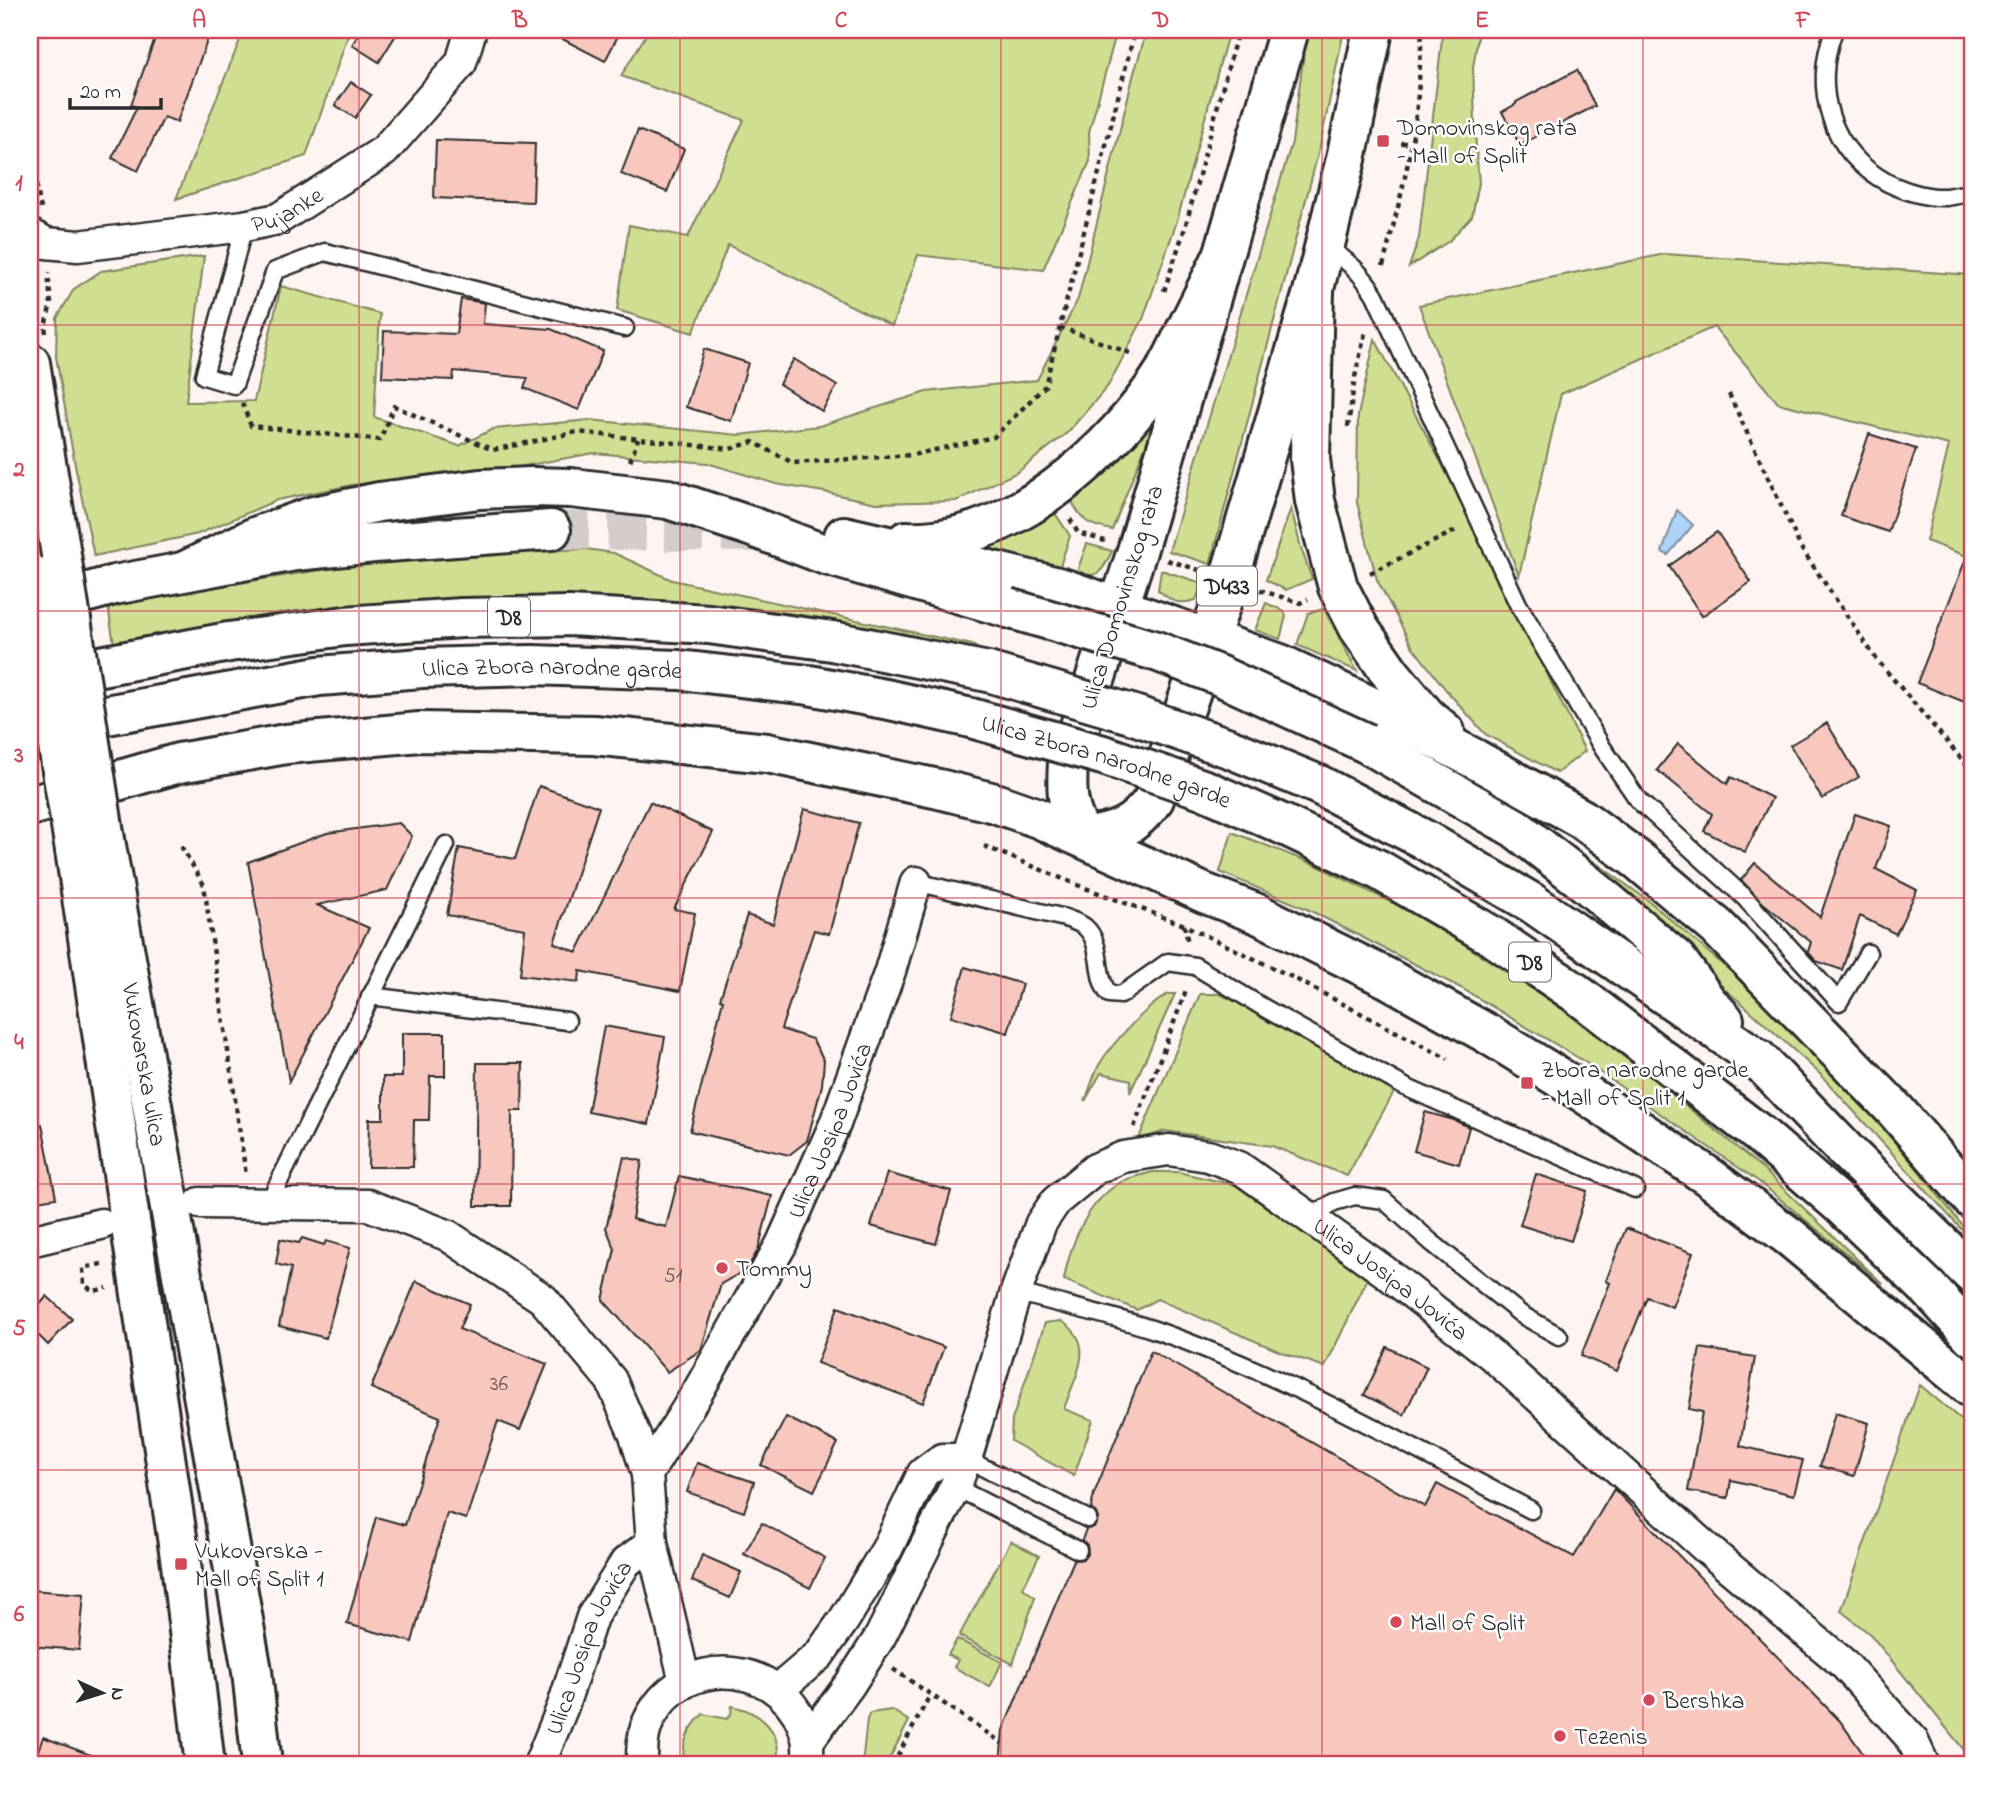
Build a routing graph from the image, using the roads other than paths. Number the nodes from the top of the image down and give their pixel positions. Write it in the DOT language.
graph roads {
  1 [pos="471,30"];
  2 [pos="1289,30"];
  3 [pos="1373,30"];
  4 [pos="1834,30"];
  5 [pos="1972,192"];
  6 [pos="244,226"];
  7 [pos="30,234"];
  8 [pos="1325,246"];
  9 [pos="1222,258"];
  10 [pos="1314,289"];
  11 [pos="625,328"];
  12 [pos="30,363"];
  13 [pos="551,530"];
  14 [pos="185,571"];
  15 [pos="30,574"];
  16 [pos="30,608"];
  17 [pos="1119,608"];
  18 [pos="1210,639"];
  19 [pos="30,679"];
  20 [pos="30,729"];
  21 [pos="1475,760"];
  22 [pos="30,806"];
  23 [pos="1084,838"];
  24 [pos="90,845"];
  25 [pos="446,845"];
  26 [pos="916,882"];
  27 [pos="1868,953"];
  28 [pos="370,996"];
  29 [pos="567,1021"];
  30 [pos="1758,1059"];
  31 [pos="1634,1189"];
  32 [pos="1972,1199"];
  33 [pos="200,1203"];
  34 [pos="259,1204"];
  35 [pos="1309,1218"];
  36 [pos="101,1224"];
  37 [pos="30,1241"];
  38 [pos="1972,1274"];
  39 [pos="1016,1292"];
  40 [pos="1559,1336"];
  41 [pos="1972,1336"];
  42 [pos="1972,1388"];
  43 [pos="966,1459"];
  44 [pos="648,1474"];
  45 [pos="955,1487"];
  46 [pos="1531,1510"];
  47 [pos="1088,1519"];
  48 [pos="652,1543"];
  49 [pos="1078,1550"];
  50 [pos="685,1682"];
  51 [pos="778,1690"];
  52 [pos="808,1753"];
  53 [pos="205,1765"];
  54 [pos="262,1765"];
  55 [pos="540,1765"];
  56 [pos="642,1765"];
  57 [pos="1924,1765"];
  1 -- 6 [label="street, Pujanke"];
  2 -- 9 [label="main road, Ulica Domovinskog rata"];
  3 -- 8 [label="main road, D433"];
  4 -- 5 [label="lane"];
  6 -- 7 [label="street, Pujanke"];
  6 -- 11 [label="lane"];
  8 -- 10 [label="main road, D433"];
  8 -- 27 [label="lane"];
  9 -- 17 [label="main road, Ulica Domovinskog rata"];
  9 -- 17 [label="main road"];
  10 -- 18 [label="main road, D433"];
  10 -- 21 [label="main road"];
  12 -- 24 [label="main road, Vukovarska ulica, bridge"];
  13 -- 14 [label="main road"];
  14 -- 16 [label="main road"];
  14 -- 30 [label="main road, bridge"];
  15 -- 24 [label="main road, Vukovarska ulica, bridge"];
  17 -- 18 [label="main road"];
  17 -- 23 [label="main road, Ulica Domovinskog rata"];
  18 -- 21 [label="main road"];
  18 -- 23 [label="main road, D433"];
  19 -- 30 [label="main road, Ulica Zbora narodne garde / D8, bridge"];
  20 -- 41 [label="main road, Ulica Zbora narodne garde / D8, bridge"];
  21 -- 32 [label="main road"];
  22 -- 23 [label="main road"];
  23 -- 42 [label="main road"];
  24 -- 53 [label="main road, Vukovarska ulica"];
  24 -- 54 [label="main road, Vukovarska ulica"];
  25 -- 28 [label="lane"];
  26 -- 31 [label="lane"];
  26 -- 44 [label="street, Ulica Josipa Jovića"];
  28 -- 29 [label="lane"];
  28 -- 34 [label="lane"];
  30 -- 38 [label="main road, Ulica Zbora narodne garde / D8"];
  33 -- 34 [label="street, Ulica Josipa Jovića"];
  34 -- 44 [label="street, Ulica Josipa Jovića"];
  35 -- 39 [label="street, Ulica Josipa Jovića"];
  35 -- 40 [label="lane"];
  35 -- 57 [label="street, Ulica Josipa Jovića"];
  36 -- 37 [label="street"];
  39 -- 43 [label="street, Ulica Josipa Jovića"];
  39 -- 46 [label="lane"];
  43 -- 45 [label="street, Ulica Josipa Jovića"];
  43 -- 47 [label="lane"];
  43 -- 51 [label="street"];
  44 -- 48 [label="street, Ulica Josipa Jovića"];
  45 -- 49 [label="lane"];
  45 -- 52 [label="street, Ulica Josipa Jovića"];
  48 -- 50 [label="street, Ulica Josipa Jovića"];
  48 -- 55 [label="street, Ulica Josipa Jovića"];
  50 -- 51 [label="street"];
  50 -- 56 [label="street"];
  51 -- 52 [label="street"];
}
